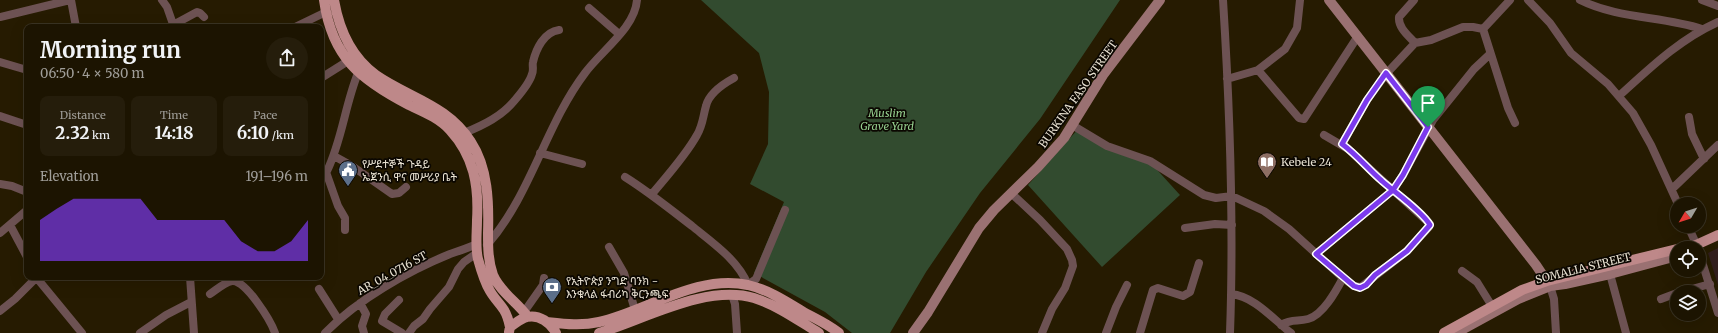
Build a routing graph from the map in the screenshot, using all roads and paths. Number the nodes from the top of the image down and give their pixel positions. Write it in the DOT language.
graph roads {
  1 [pos="70,0"];
  2 [pos="162,0"];
  3 [pos="324,0"];
  4 [pos="334,0"];
  5 [pos="637,0"];
  6 [pos="1160,0"];
  7 [pos="1223,0"];
  8 [pos="1300,0"];
  9 [pos="1329,0"];
  10 [pos="1414,0"];
  11 [pos="1510,0"];
  12 [pos="1528,0"];
  13 [pos="1580,0"];
  14 [pos="1702,0"];
  15 [pos="1718,6"];
  16 [pos="589,8"];
  17 [pos="326,12"];
  18 [pos="0,17"];
  19 [pos="204,17"];
  20 [pos="1718,22"];
  21 [pos="75,24"];
  22 [pos="173,24"];
  23 [pos="177,24"];
  24 [pos="301,24"];
  25 [pos="1484,29"];
  26 [pos="1702,29"];
  27 [pos="559,30"];
  28 [pos="619,34"];
  29 [pos="1358,36"];
  30 [pos="1415,43"];
  31 [pos="1490,54"];
  32 [pos="348,61"];
  33 [pos="0,62"];
  34 [pos="24,69"];
  35 [pos="1258,70"];
  36 [pos="358,73"];
  37 [pos="1386,73"];
  38 [pos="324,76"];
  39 [pos="734,78"];
  40 [pos="1227,79"];
  41 [pos="1619,96"];
  42 [pos="0,116"];
  43 [pos="1689,117"];
  44 [pos="1515,123"];
  45 [pos="24,124"];
  46 [pos="1072,125"];
  47 [pos="1428,127"];
  48 [pos="464,133"];
  49 [pos="1324,135"];
  50 [pos="1342,144"];
  51 [pos="1718,145"];
  52 [pos="540,153"];
  53 [pos="334,156"];
  54 [pos="1704,159"];
  55 [pos="582,164"];
  56 [pos="324,171"];
  57 [pos="324,174"];
  58 [pos="626,177"];
  59 [pos="0,184"];
  60 [pos="406,187"];
  61 [pos="1672,189"];
  62 [pos="1393,190"];
  63 [pos="24,191"];
  64 [pos="1011,193"];
  65 [pos="652,194"];
  66 [pos="1232,196"];
  67 [pos="1675,197"];
  68 [pos="785,210"];
  69 [pos="24,213"];
  70 [pos="10,225"];
  71 [pos="1232,225"];
  72 [pos="1185,228"];
  73 [pos="345,230"];
  74 [pos="0,233"];
  75 [pos="1718,235"];
  76 [pos="1718,240"];
  77 [pos="1706,243"];
  78 [pos="487,245"];
  79 [pos="1706,245"];
  80 [pos="609,247"];
  81 [pos="477,249"];
  82 [pos="24,251"];
  83 [pos="1670,251"];
  84 [pos="1316,254"];
  85 [pos="1670,258"];
  86 [pos="1199,263"];
  87 [pos="1462,271"];
  88 [pos="1706,272"];
  89 [pos="1610,274"];
  90 [pos="544,278"];
  91 [pos="1343,278"];
  92 [pos="34,280"];
  93 [pos="38,280"];
  94 [pos="190,280"];
  95 [pos="1548,284"];
  96 [pos="1710,284"];
  97 [pos="748,285"];
  98 [pos="1128,285"];
  99 [pos="1706,285"];
  100 [pos="319,289"];
  101 [pos="210,294"];
  102 [pos="1231,294"];
  103 [pos="732,295"];
  104 [pos="1670,296"];
  105 [pos="1661,299"];
  106 [pos="399,300"];
  107 [pos="191,302"];
  108 [pos="360,303"];
  109 [pos="1494,308"];
  110 [pos="635,310"];
  111 [pos="0,311"];
  112 [pos="1718,312"];
  113 [pos="526,314"];
  114 [pos="338,319"];
  115 [pos="547,322"];
  116 [pos="1281,326"];
  117 [pos="510,330"];
  118 [pos="82,333"];
  119 [pos="140,333"];
  120 [pos="194,333"];
  121 [pos="275,333"];
  122 [pos="325,333"];
  123 [pos="364,333"];
  124 [pos="402,333"];
  125 [pos="409,333"];
  126 [pos="556,333"];
  127 [pos="599,333"];
  128 [pos="737,333"];
  129 [pos="819,333"];
  130 [pos="839,333"];
  131 [pos="914,333"];
  132 [pos="1042,333"];
  133 [pos="1106,333"];
  134 [pos="1140,333"];
  135 [pos="1230,333"];
  136 [pos="1291,333"];
  137 [pos="1444,333"];
  138 [pos="1456,333"];
  139 [pos="1556,333"];
  140 [pos="1626,333"];
  1 -- 18 [label="street"];
  1 -- 21 [label="street"];
  2 -- 22 [label="street"];
  3 -- 17 [label="main road"];
  4 -- 48 [label="main road"];
  5 -- 28 [label="street"];
  6 -- 46 [label="main road, BURKINA FASO STREET"];
  7 -- 40 [label="street"];
  8 -- 35 [label="street"];
  9 -- 29 [label="main road"];
  10 -- 30 [label="street"];
  11 -- 25 [label="street"];
  12 -- 41 [label="street"];
  13 -- 26 [label="street"];
  14 -- 15 [label="street"];
  16 -- 28 [label="street"];
  17 -- 24 [label="street"];
  17 -- 32 [label="main road"];
  19 -- 23 [label="street"];
  20 -- 26 [label="street"];
  25 -- 30 [label="street"];
  25 -- 31 [label="street"];
  26 -- 41 [label="street"];
  27 -- 48 [label="street"];
  28 -- 52 [label="street"];
  29 -- 35 [label="street"];
  29 -- 37 [label="main road"];
  30 -- 37 [label="street"];
  31 -- 44 [label="street"];
  31 -- 47 [label="street"];
  32 -- 36 [label="main road"];
  32 -- 38 [label="street"];
  33 -- 34 [label="street"];
  35 -- 40 [label="street"];
  36 -- 53 [label="street"];
  36 -- 81 [label="main road"];
  37 -- 47 [label="main road"];
  37 -- 50 [label="street"];
  39 -- 65 [label="street"];
  40 -- 66 [label="street"];
  41 -- 61 [label="street"];
  42 -- 45 [label="street"];
  43 -- 54 [label="street"];
  46 -- 64 [label="main road, BURKINA FASO STREET"];
  46 -- 66 [label="street"];
  47 -- 62 [label="street"];
  47 -- 95 [label="main road"];
  48 -- 78 [label="main road"];
  49 -- 50 [label="street"];
  50 -- 62 [label="street"];
  51 -- 54 [label="street"];
  52 -- 55 [label="street"];
  52 -- 78 [label="street"];
  53 -- 56 [label="street"];
  53 -- 60 [label="street"];
  54 -- 61 [label="street"];
  57 -- 73 [label="street"];
  58 -- 65 [label="street"];
  59 -- 63 [label="street"];
  61 -- 67 [label="street"];
  62 -- 84 [label="street"];
  62 -- 91 [label="street"];
  64 -- 131 [label="main road, BURKINA FASO STREET"];
  64 -- 132 [label="street"];
  65 -- 97 [label="street"];
  66 -- 71 [label="street"];
  66 -- 84 [label="street"];
  68 -- 97 [label="street"];
  69 -- 70 [label="street"];
  70 -- 74 [label="street"];
  70 -- 82 [label="street"];
  71 -- 72 [label="street"];
  71 -- 102 [label="street"];
  75 -- 77 [label="main road"];
  76 -- 79 [label="main road"];
  78 -- 113 [label="main road"];
  80 -- 110 [label="street"];
  81 -- 108 [label="street, AR_04_0716 ST"];
  81 -- 117 [label="main road"];
  81 -- 125 [label="street"];
  83 -- 95 [label="main road"];
  84 -- 91 [label="street"];
  85 -- 89 [label="main road, SOMALIA STREET"];
  86 -- 134 [label="street"];
  87 -- 109 [label="street"];
  88 -- 96 [label="street"];
  89 -- 95 [label="main road, SOMALIA STREET"];
  89 -- 140 [label="street"];
  90 -- 113 [label="street"];
  91 -- 116 [label="street"];
  92 -- 111 [label="street"];
  93 -- 118 [label="street"];
  94 -- 107 [label="street"];
  95 -- 109 [label="main road"];
  95 -- 139 [label="street"];
  96 -- 99 [label="street"];
  96 -- 112 [label="street"];
  97 -- 110 [label="main road"];
  97 -- 130 [label="main road"];
  98 -- 133 [label="street"];
  100 -- 114 [label="street"];
  101 -- 121 [label="street"];
  102 -- 116 [label="street"];
  102 -- 135 [label="street"];
  103 -- 127 [label="main road"];
  103 -- 128 [label="street"];
  103 -- 129 [label="main road"];
  104 -- 105 [label="street"];
  106 -- 124 [label="street"];
  107 -- 119 [label="street"];
  107 -- 120 [label="street"];
  108 -- 114 [label="street, AR_04_0716 ST"];
  108 -- 123 [label="street"];
  109 -- 137 [label="main road"];
  109 -- 138 [label="main road"];
  110 -- 115 [label="main road"];
  113 -- 115 [label="main road"];
  113 -- 117 [label="main road"];
  114 -- 122 [label="street, AR_04_0716 ST"];
  115 -- 126 [label="main road"];
  116 -- 136 [label="street"];
}
